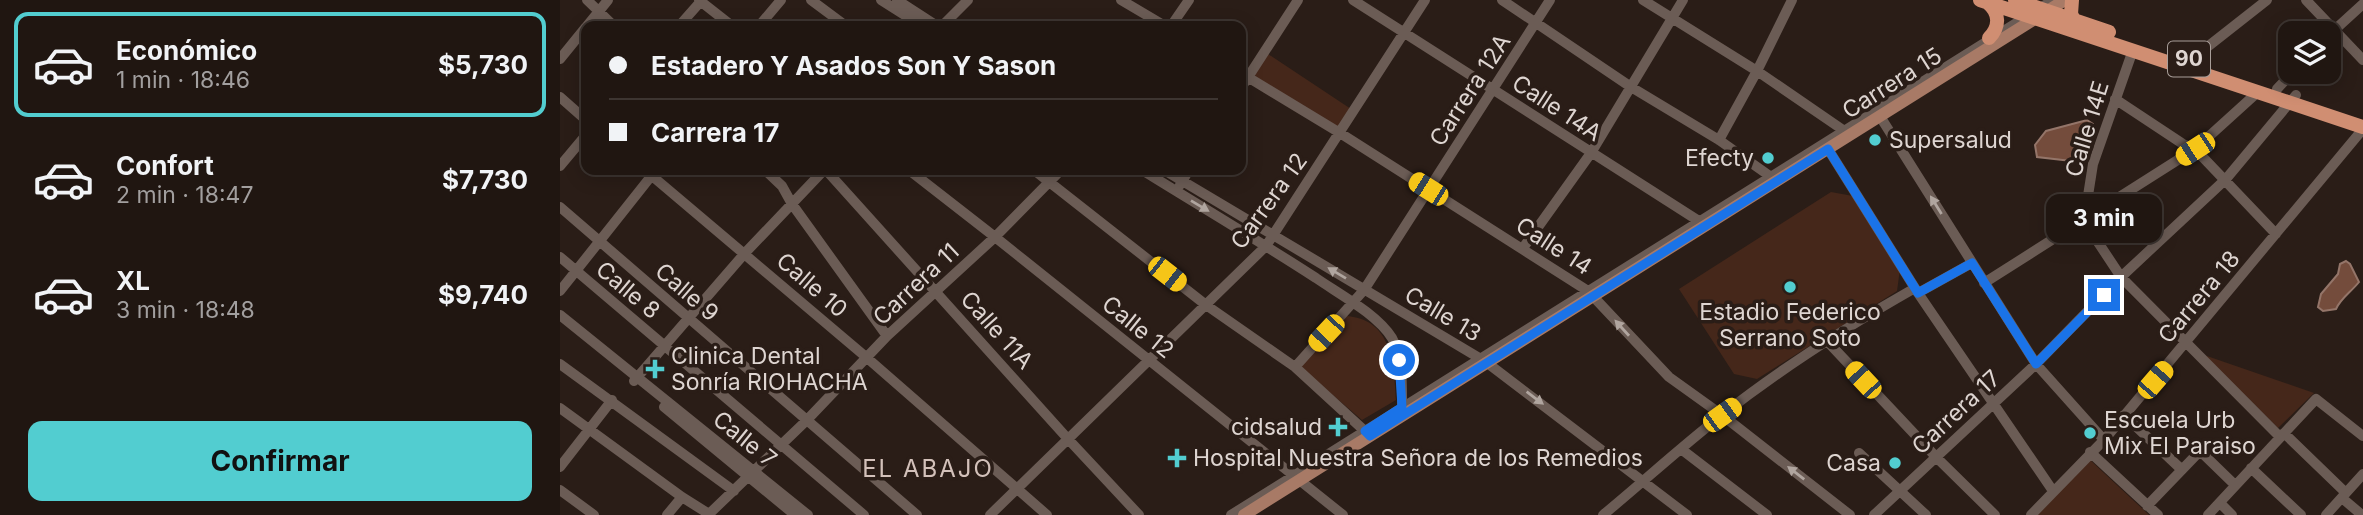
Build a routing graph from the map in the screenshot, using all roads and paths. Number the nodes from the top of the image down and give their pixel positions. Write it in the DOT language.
graph roads {
  1 [pos="587,0"];
  2 [pos="608,0"];
  3 [pos="781,0"];
  4 [pos="811,0"];
  5 [pos="881,0"];
  6 [pos="897,0"];
  7 [pos="968,0"];
  8 [pos="1121,0"];
  9 [pos="1189,0"];
  10 [pos="1298,0"];
  11 [pos="1353,0"];
  12 [pos="1425,0"];
  13 [pos="1502,0"];
  14 [pos="1550,0"];
  15 [pos="1643,0"];
  16 [pos="1683,0"];
  17 [pos="1792,0"];
  18 [pos="2015,0"];
  19 [pos="2065,0"];
  20 [pos="2072,0"];
  21 [pos="2267,0"];
  22 [pos="2306,0"];
  23 [pos="701,1"];
  24 [pos="1984,1"];
  25 [pos="2363,4"];
  26 [pos="599,11"];
  27 [pos="2040,11"];
  28 [pos="1672,19"];
  29 [pos="2074,20"];
  30 [pos="592,21"];
  31 [pos="609,21"];
  32 [pos="683,21"];
  33 [pos="726,21"];
  34 [pos="763,21"];
  35 [pos="839,21"];
  36 [pos="914,21"];
  37 [pos="932,21"];
  38 [pos="945,21"];
  39 [pos="1157,21"];
  40 [pos="1174,21"];
  41 [pos="1536,21"];
  42 [pos="2323,21"];
  43 [pos="2341,24"];
  44 [pos="1404,33"];
  45 [pos="581,34"];
  46 [pos="1989,38"];
  47 [pos="2341,40"];
  48 [pos="2133,50"];
  49 [pos="560,59"];
  50 [pos="2363,60"];
  51 [pos="2200,63"];
  52 [pos="1757,71"];
  53 [pos="1246,72"];
  54 [pos="1246,76"];
  55 [pos="2282,84"];
  56 [pos="1631,86"];
  57 [pos="2277,89"];
  58 [pos="1493,90"];
  59 [pos="2259,91"];
  60 [pos="560,97"];
  61 [pos="2115,99"];
  62 [pos="2293,99"];
  63 [pos="1878,113"];
  64 [pos="581,116"];
  65 [pos="2363,117"];
  66 [pos="2363,128"];
  67 [pos="1847,132"];
  68 [pos="1340,133"];
  69 [pos="1718,140"];
  70 [pos="581,141"];
  71 [pos="1828,149"];
  72 [pos="2195,149"];
  73 [pos="1591,153"];
  74 [pos="560,166"];
  75 [pos="649,175"];
  76 [pos="654,175"];
  77 [pos="770,175"];
  78 [pos="820,175"];
  79 [pos="830,175"];
  80 [pos="914,175"];
  81 [pos="1041,175"];
  82 [pos="1057,175"];
  83 [pos="1150,175"];
  84 [pos="1172,175"];
  85 [pos="1186,175"];
  86 [pos="1774,179"];
  87 [pos="2226,179"];
  88 [pos="1182,181"];
  89 [pos="1050,182"];
  90 [pos="1428,189"];
  91 [pos="1176,191"];
  92 [pos="792,205"];
  93 [pos="560,207"];
  94 [pos="2084,221"];
  95 [pos="1703,224"];
  96 [pos="2276,234"];
  97 [pos="1273,235"];
  98 [pos="995,237"];
  99 [pos="601,243"];
  100 [pos="1266,246"];
  101 [pos="1522,248"];
  102 [pos="744,253"];
  103 [pos="560,257"];
  104 [pos="1972,263"];
  105 [pos="576,271"];
  106 [pos="2120,277"];
  107 [pos="1984,283"];
  108 [pos="1364,290"];
  109 [pos="560,291"];
  110 [pos="1916,291"];
  111 [pos="937,292"];
  112 [pos="1591,293"];
  113 [pos="1353,302"];
  114 [pos="1206,305"];
  115 [pos="560,315"];
  116 [pos="687,317"];
  117 [pos="560,323"];
  118 [pos="887,336"];
  119 [pos="1827,341"];
  120 [pos="2185,344"];
  121 [pos="664,345"];
  122 [pos="866,357"];
  123 [pos="1149,360"];
  124 [pos="1483,360"];
  125 [pos="560,364"];
  126 [pos="2036,364"];
  127 [pos="1295,367"];
  128 [pos="635,379"];
  129 [pos="612,400"];
  130 [pos="1992,403"];
  131 [pos="1402,407"];
  132 [pos="560,408"];
  133 [pos="1722,415"];
  134 [pos="2124,415"];
  135 [pos="806,421"];
  136 [pos="588,428"];
  137 [pos="1367,434"];
  138 [pos="2282,435"];
  139 [pos="2363,436"];
  140 [pos="1068,439"];
  141 [pos="2104,440"];
  142 [pos="780,443"];
  143 [pos="1681,449"];
  144 [pos="2090,452"];
  145 [pos="1859,453"];
  146 [pos="1937,458"];
  147 [pos="560,467"];
  148 [pos="2251,468"];
  149 [pos="2181,469"];
  150 [pos="751,474"];
  151 [pos="2363,474"];
  152 [pos="1297,478"];
  153 [pos="1643,482"];
  154 [pos="2235,485"];
  155 [pos="1017,488"];
  156 [pos="560,490"];
  157 [pos="734,491"];
  158 [pos="1899,491"];
  159 [pos="2053,491"];
  160 [pos="2344,496"];
  161 [pos="682,497"];
  162 [pos="2220,503"];
  163 [pos="2147,506"];
  164 [pos="1260,511"];
  165 [pos="593,515"];
  166 [pos="667,515"];
  167 [pos="708,515"];
  168 [pos="795,515"];
  169 [pos="808,515"];
  170 [pos="864,515"];
  171 [pos="917,515"];
  172 [pos="990,515"];
  173 [pos="1047,515"];
  174 [pos="1139,515"];
  175 [pos="1231,515"];
  176 [pos="1244,515"];
  177 [pos="1343,515"];
  178 [pos="1603,515"];
  179 [pos="1686,515"];
  180 [pos="1768,515"];
  181 [pos="1850,515"];
  182 [pos="1874,515"];
  183 [pos="1926,515"];
  184 [pos="1995,515"];
  185 [pos="2031,515"];
  186 [pos="2158,515"];
  187 [pos="2208,515"];
  188 [pos="2232,515"];
  189 [pos="2301,515"];
  190 [pos="2326,515"];
  191 [pos="2362,515"];
  1 -- 26 [label="street"];
  2 -- 26 [label="street"];
  3 -- 34 [label="street"];
  4 -- 35 [label="street"];
  5 -- 36 [label="street"];
  6 -- 37 [label="street"];
  7 -- 38 [label="street"];
  8 -- 39 [label="street"];
  9 -- 40 [label="street"];
  10 -- 53 [label="street"];
  11 -- 44 [label="street, Calle 14A"];
  12 -- 44 [label="street, Carrera 12"];
  13 -- 41 [label="street"];
  14 -- 41 [label="street, Carrera 12A"];
  15 -- 28 [label="street"];
  16 -- 28 [label="street"];
  17 -- 52 [label="street"];
  18 -- 27 [label="highway, 90"];
  19 -- 27 [label="main road, Carrera 15"];
  20 -- 29 [label="highway"];
  21 -- 51 [label="street"];
  22 -- 42 [label="street"];
  23 -- 32 [label="street"];
  23 -- 33 [label="street"];
  24 -- 27 [label="highway, 90"];
  24 -- 46 [label="highway"];
  25 -- 43 [label="street"];
  26 -- 30 [label="street"];
  26 -- 31 [label="street"];
  27 -- 29 [label="highway, 90"];
  27 -- 46 [label="street, Carrera 15"];
  27 -- 48 [label="highway, 90"];
  27 -- 63 [label="main road, Carrera 15"];
  28 -- 52 [label="street"];
  28 -- 56 [label="street"];
  29 -- 51 [label="highway, 90"];
  41 -- 56 [label="street"];
  41 -- 58 [label="street, Carrera 12A"];
  44 -- 58 [label="street, Calle 14A"];
  44 -- 68 [label="street, Carrera 12"];
  45 -- 49 [label="street"];
  46 -- 63 [label="street, Carrera 15"];
  47 -- 50 [label="street"];
  48 -- 59 [label="highway, 90"];
  48 -- 61 [label="street, Calle 14E"];
  51 -- 57 [label="highway, 90"];
  52 -- 67 [label="street"];
  52 -- 69 [label="street"];
  54 -- 68 [label="street, Calle 14"];
  55 -- 57 [label="street"];
  56 -- 69 [label="street"];
  56 -- 73 [label="street"];
  57 -- 62 [label="highway, 90"];
  58 -- 73 [label="street, Calle 14A"];
  58 -- 90 [label="street, Carrera 12A"];
  59 -- 62 [label="highway, 90"];
  59 -- 72 [label="street"];
  60 -- 64 [label="street"];
  61 -- 72 [label="street"];
  61 -- 94 [label="street, Calle 14E"];
  62 -- 65 [label="highway, 90"];
  62 -- 66 [label="highway, 90"];
  62 -- 87 [label="street, Carrera 17"];
  63 -- 67 [label="main road, Carrera 15"];
  104 -- 63 [label="street, one-way"];
  66 -- 96 [label="street, Carrera 18"];
  67 -- 71 [label="main road, Carrera 15"];
  67 -- 86 [label="street, Carrera 15"];
  68 -- 90 [label="street, Calle 14"];
  68 -- 97 [label="street, Carrera 12"];
  69 -- 86 [label="street"];
  70 -- 74 [label="street"];
  71 -- 86 [label="main road, Carrera 15"];
  71 -- 110 [label="street"];
  72 -- 87 [label="street"];
  72 -- 94 [label="street"];
  73 -- 95 [label="street, Calle 14A"];
  73 -- 101 [label="street"];
  75 -- 99 [label="street"];
  76 -- 102 [label="street, Calle 10"];
  77 -- 92 [label="street"];
  78 -- 92 [label="street"];
  79 -- 111 [label="street, Calle 11A"];
  80 -- 98 [label="street, Calle 12"];
  81 -- 89 [label="street"];
  82 -- 89 [label="street, Carrera 11"];
  83 -- 91 [label="street, Calle 13"];
  84 -- 88 [label="street, Calle 13"];
  85 -- 88 [label="street"];
  86 -- 95 [label="main road, Carrera 15"];
  87 -- 96 [label="street"];
  87 -- 106 [label="street, Carrera 17"];
  88 -- 91 [label="street"];
  88 -- 97 [label="street, Calle 13"];
  89 -- 98 [label="street, Carrera 11"];
  89 -- 114 [label="street"];
  90 -- 101 [label="street, Calle 14"];
  90 -- 108 [label="street, Carrera 12A"];
  91 -- 100 [label="street, Calle 13, one-way"];
  92 -- 102 [label="street"];
  92 -- 118 [label="street"];
  93 -- 99 [label="street, Calle 9"];
  94 -- 106 [label="street"];
  94 -- 107 [label="street"];
  95 -- 112 [label="main road, Carrera 15"];
  96 -- 120 [label="street, Carrera 18"];
  97 -- 100 [label="street, Carrera 12"];
  108 -- 97 [label="street, Calle 13, one-way"];
  98 -- 111 [label="street, Carrera 11"];
  98 -- 123 [label="street, Calle 12"];
  99 -- 105 [label="street"];
  99 -- 116 [label="street, Calle 9"];
  100 -- 113 [label="street, Calle 13"];
  100 -- 114 [label="street, Carrera 12"];
  101 -- 112 [label="street, Calle 14"];
  102 -- 116 [label="street"];
  102 -- 122 [label="street, Calle 10"];
  103 -- 105 [label="street, Calle 8"];
  104 -- 107 [label="street"];
  104 -- 110 [label="street"];
  105 -- 109 [label="street"];
  105 -- 121 [label="street, Calle 8"];
  106 -- 120 [label="street"];
  106 -- 126 [label="street, Carrera 17"];
  107 -- 126 [label="street"];
  108 -- 113 [label="street, Carrera 12A"];
  108 -- 124 [label="street, Calle 13"];
  110 -- 119 [label="street"];
  110 -- 130 [label="street"];
  111 -- 118 [label="street, Carrera 11"];
  111 -- 140 [label="street, Calle 11A"];
  112 -- 124 [label="main road, Carrera 15"];
  133 -- 112 [label="street, Calle 14, one-way"];
  113 -- 127 [label="street, Carrera 12A"];
  113 -- 131 [label="street, Calle 13"];
  114 -- 123 [label="street, Carrera 12"];
  114 -- 127 [label="street"];
  115 -- 128 [label="street, Calle 7"];
  116 -- 121 [label="street"];
  116 -- 135 [label="street, Calle 9"];
  117 -- 128 [label="street, Calle 7"];
  118 -- 122 [label="street, Carrera 11"];
  119 -- 133 [label="street"];
  119 -- 146 [label="street"];
  120 -- 134 [label="street, Carrera 18"];
  120 -- 138 [label="street"];
  121 -- 128 [label="street"];
  121 -- 142 [label="street, Calle 8"];
  122 -- 135 [label="street, Carrera 11"];
  122 -- 155 [label="street, Calle 10"];
  123 -- 140 [label="street, Carrera 12"];
  123 -- 152 [label="street, Calle 12"];
  124 -- 131 [label="street, Carrera 15"];
  124 -- 137 [label="main road, Carrera 15"];
  124 -- 153 [label="street, Calle 13, one-way"];
  125 -- 129 [label="street"];
  126 -- 130 [label="street, Carrera 17"];
  126 -- 141 [label="street"];
  127 -- 137 [label="street"];
  128 -- 150 [label="street, Calle 7"];
  129 -- 136 [label="street"];
  129 -- 157 [label="street"];
  130 -- 146 [label="street, Carrera 17"];
  130 -- 159 [label="street"];
  131 -- 137 [label="street, Carrera 15"];
  132 -- 136 [label="street"];
  133 -- 143 [label="street"];
  181 -- 133 [label="street, Calle 14, one-way"];
  134 -- 141 [label="street, Carrera 18"];
  134 -- 149 [label="street"];
  135 -- 142 [label="street, Carrera 11"];
  135 -- 171 [label="street, Calle 9"];
  136 -- 147 [label="street"];
  136 -- 161 [label="street"];
  137 -- 152 [label="main road, Carrera 15"];
  138 -- 139 [label="street"];
  138 -- 148 [label="street"];
  138 -- 160 [label="street"];
  140 -- 155 [label="street, Carrera 12"];
  140 -- 174 [label="street, Calle 11A"];
  141 -- 144 [label="street, Carrera 18"];
  142 -- 150 [label="street, Carrera 11"];
  142 -- 170 [label="street, Calle 8"];
  143 -- 153 [label="street"];
  143 -- 180 [label="street"];
  144 -- 159 [label="street, Carrera 18"];
  144 -- 163 [label="street"];
  145 -- 158 [label="street"];
  146 -- 158 [label="street, Carrera 17"];
  146 -- 184 [label="street"];
  148 -- 154 [label="street"];
  148 -- 189 [label="street"];
  149 -- 154 [label="street"];
  149 -- 163 [label="street"];
  150 -- 157 [label="street, Carrera 11"];
  150 -- 168 [label="street, Calle 7"];
  150 -- 169 [label="street, Calle 7"];
  151 -- 160 [label="street"];
  152 -- 164 [label="main road, Carrera 15"];
  152 -- 175 [label="street"];
  152 -- 177 [label="street, Calle 12"];
  153 -- 178 [label="street"];
  153 -- 179 [label="street, Calle 13"];
  154 -- 162 [label="street"];
  155 -- 172 [label="street, Carrera 12"];
  155 -- 173 [label="street, Calle 10"];
  156 -- 165 [label="street"];
  157 -- 167 [label="street, Carrera 11"];
  158 -- 182 [label="street, Carrera 17"];
  158 -- 183 [label="street"];
  159 -- 185 [label="street, Carrera 18"];
  160 -- 190 [label="street"];
  160 -- 191 [label="street"];
  161 -- 166 [label="street"];
  161 -- 167 [label="street"];
  162 -- 187 [label="street"];
  162 -- 188 [label="street"];
  163 -- 186 [label="street"];
  164 -- 176 [label="main road, Carrera 15"];
}
